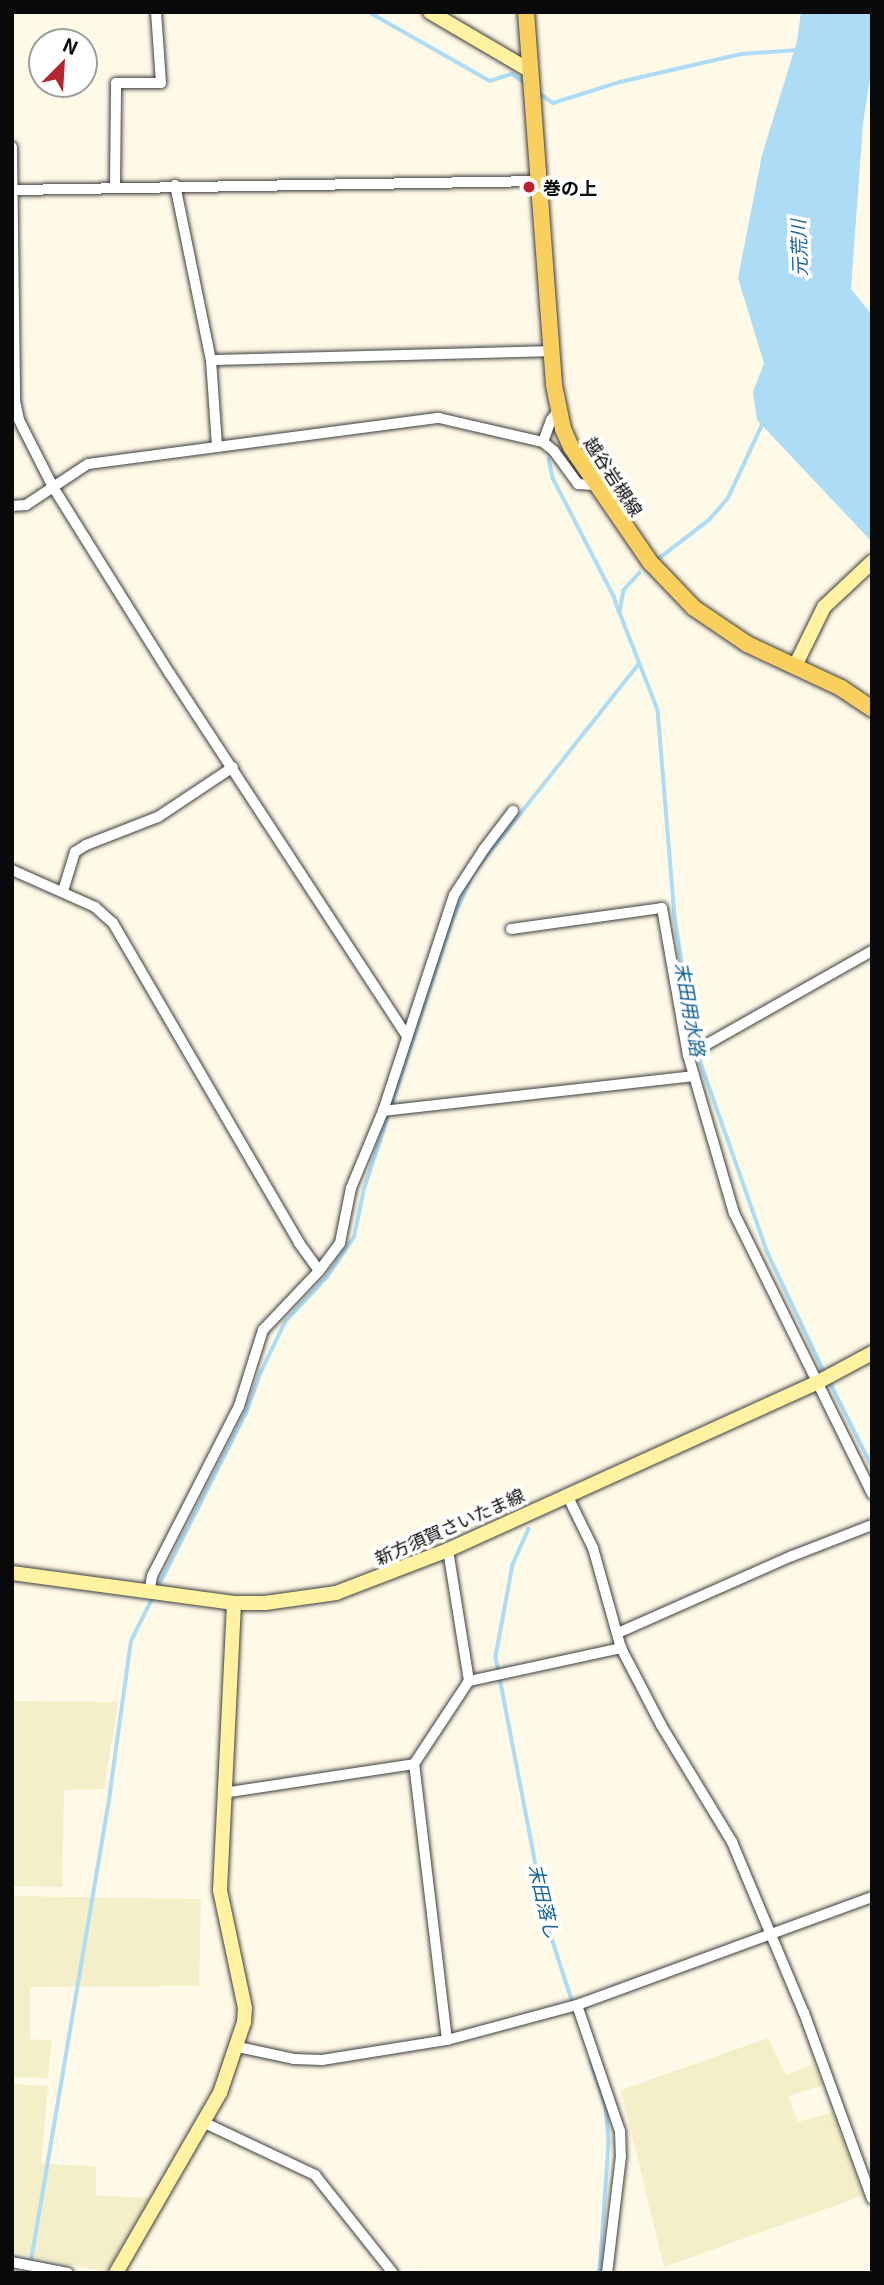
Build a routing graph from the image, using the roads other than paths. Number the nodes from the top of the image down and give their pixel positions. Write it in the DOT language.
graph roads {
  1 [pos="156,12"];
  2 [pos="430,12"];
  3 [pos="526,12"];
  4 [pos="529,70"];
  5 [pos="12,147"];
  6 [pos="538,181"];
  7 [pos="175,185"];
  8 [pos="114,186"];
  9 [pos="14,190"];
  10 [pos="550,351"];
  11 [pos="211,360"];
  12 [pos="558,411"];
  13 [pos="543,442"];
  14 [pos="217,446"];
  15 [pos="594,485"];
  16 [pos="53,487"];
  17 [pos="12,506"];
  18 [pos="872,562"];
  19 [pos="795,666"];
  20 [pos="872,709"];
  21 [pos="233,767"];
  22 [pos="513,811"];
  23 [pos="12,870"];
  24 [pos="63,891"];
  25 [pos="511,929"];
  26 [pos="872,951"];
  27 [pos="406,1035"];
  28 [pos="688,1055"];
  29 [pos="694,1076"];
  30 [pos="383,1111"];
  31 [pos="319,1271"];
  32 [pos="872,1353"];
  33 [pos="818,1382"];
  34 [pos="872,1494"];
  35 [pos="567,1495"];
  36 [pos="872,1525"];
  37 [pos="448,1550"];
  38 [pos="12,1573"];
  39 [pos="149,1593"];
  40 [pos="234,1602"];
  41 [pos="618,1633"];
  42 [pos="621,1648"];
  43 [pos="469,1681"];
  44 [pos="414,1763"];
  45 [pos="223,1793"];
  46 [pos="872,1897"];
  47 [pos="770,1932"];
  48 [pos="577,2006"];
  49 [pos="447,2040"];
  50 [pos="238,2047"];
  51 [pos="205,2123"];
  52 [pos="872,2199"];
  53 [pos="12,2262"];
  54 [pos="68,2273"];
  55 [pos="116,2273"];
  56 [pos="393,2273"];
  57 [pos="607,2273"];
  1 -- 8 [label="street"];
  2 -- 4 [label="main road"];
  3 -- 4 [label="main road, 越谷岩槻線"];
  4 -- 6 [label="main road, 越谷岩槻線"];
  5 -- 9 [label="street"];
  6 -- 7 [label="street"];
  6 -- 10 [label="main road, 越谷岩槻線"];
  7 -- 8 [label="street"];
  7 -- 11 [label="street"];
  8 -- 9 [label="street"];
  9 -- 16 [label="street"];
  10 -- 11 [label="street"];
  10 -- 12 [label="main road, 越谷岩槻線"];
  11 -- 14 [label="street"];
  12 -- 13 [label="street"];
  12 -- 15 [label="main road, 越谷岩槻線"];
  13 -- 14 [label="street"];
  13 -- 15 [label="street"];
  14 -- 16 [label="street"];
  15 -- 19 [label="main road, 越谷岩槻線"];
  16 -- 17 [label="street"];
  16 -- 21 [label="street"];
  18 -- 19 [label="main road"];
  19 -- 20 [label="main road, 越谷岩槻線"];
  21 -- 24 [label="street"];
  21 -- 27 [label="street"];
  22 -- 27 [label="street"];
  23 -- 24 [label="street"];
  24 -- 31 [label="street"];
  25 -- 28 [label="street"];
  26 -- 28 [label="street"];
  27 -- 30 [label="street"];
  28 -- 29 [label="street"];
  29 -- 30 [label="street"];
  29 -- 33 [label="street"];
  30 -- 31 [label="street"];
  31 -- 39 [label="street"];
  32 -- 33 [label="main road, 新方須賀さいたま線"];
  33 -- 34 [label="street"];
  33 -- 35 [label="main road, 新方須賀さいたま線"];
  35 -- 37 [label="main road, 新方須賀さいたま線"];
  35 -- 41 [label="street"];
  36 -- 41 [label="street"];
  37 -- 40 [label="main road, 新方須賀さいたま線"];
  37 -- 43 [label="street"];
  38 -- 39 [label="main road, 新方須賀さいたま線"];
  39 -- 40 [label="main road, 新方須賀さいたま線"];
  40 -- 45 [label="main road"];
  41 -- 42 [label="street"];
  42 -- 43 [label="street"];
  42 -- 47 [label="street"];
  43 -- 44 [label="street"];
  44 -- 45 [label="street"];
  44 -- 49 [label="street"];
  45 -- 50 [label="main road"];
  46 -- 47 [label="street"];
  47 -- 48 [label="street"];
  47 -- 52 [label="street"];
  48 -- 49 [label="street"];
  48 -- 57 [label="street"];
  49 -- 50 [label="street"];
  50 -- 51 [label="main road"];
  51 -- 55 [label="main road"];
  51 -- 56 [label="street"];
  53 -- 54 [label="street"];
}
